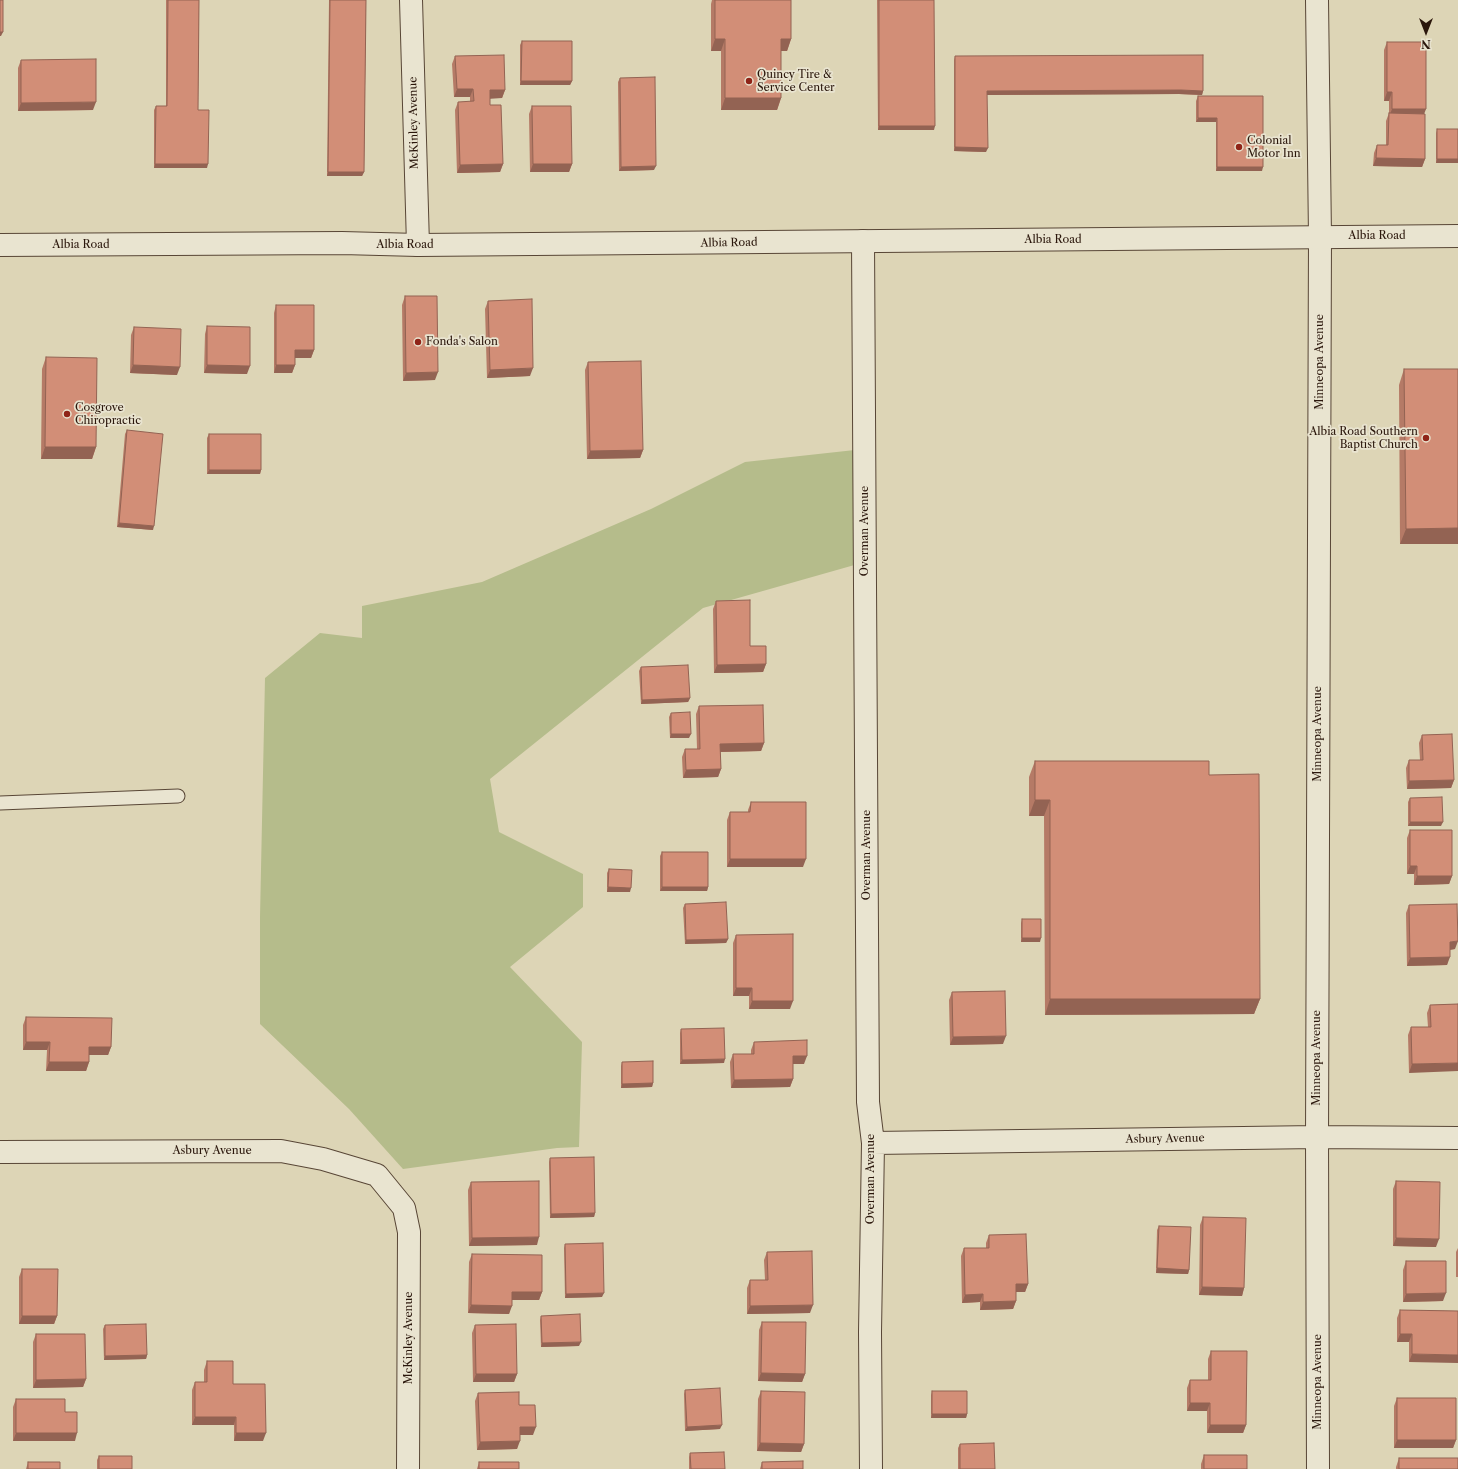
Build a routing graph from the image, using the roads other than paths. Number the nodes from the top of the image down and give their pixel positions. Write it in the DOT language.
graph roads {
  1 [pos="411,0"];
  2 [pos="1317,0"];
  3 [pos="1458,236"];
  4 [pos="1320,237"];
  5 [pos="863,241"];
  6 [pos="0,245"];
  7 [pos="418,245"];
  8 [pos="178,796"];
  9 [pos="0,803"];
  10 [pos="1317,1137"];
  11 [pos="1458,1138"];
  12 [pos="873,1143"];
  13 [pos="0,1152"];
  14 [pos="404,1208"];
  15 [pos="408,1469"];
  16 [pos="871,1469"];
  17 [pos="1318,1469"];
  1 -- 7 [label="street, McKinley Avenue"];
  2 -- 4 [label="street, Minneopa Avenue"];
  3 -- 4 [label="street, Albia Road"];
  4 -- 5 [label="street, Albia Road"];
  4 -- 10 [label="street, Minneopa Avenue"];
  5 -- 7 [label="street, Albia Road"];
  5 -- 12 [label="street, Overman Avenue"];
  6 -- 7 [label="street, Albia Road"];
  8 -- 9 [label="lane"];
  10 -- 11 [label="street, Asbury Avenue"];
  10 -- 12 [label="street, Asbury Avenue"];
  10 -- 17 [label="street, Minneopa Avenue"];
  12 -- 16 [label="street, Overman Avenue"];
  13 -- 14 [label="street, Asbury Avenue"];
  14 -- 15 [label="street, McKinley Avenue"];
}
